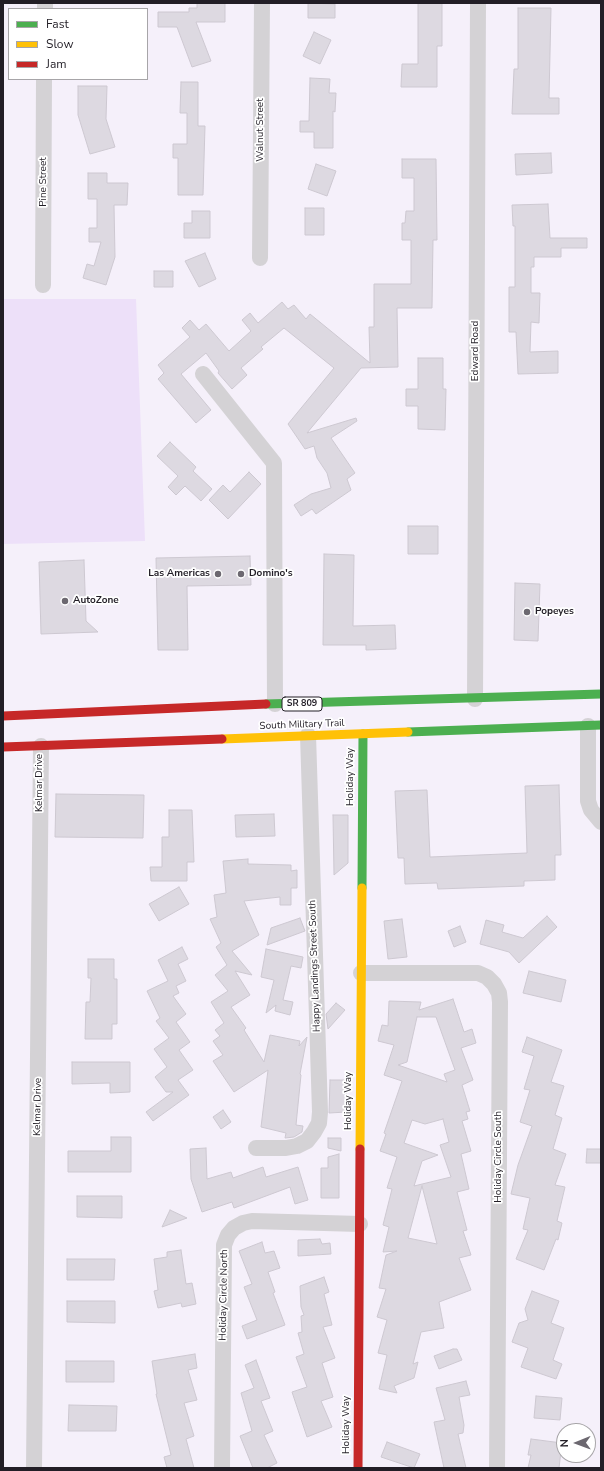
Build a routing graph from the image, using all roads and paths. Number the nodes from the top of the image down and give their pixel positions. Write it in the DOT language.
graph roads {
  1 [pos="262,3"];
  2 [pos="478,3"];
  3 [pos="44,80"];
  4 [pos="260,258"];
  5 [pos="43,285"];
  6 [pos="203,374"];
  7 [pos="601,694"];
  8 [pos="275,704"];
  9 [pos="472,705"];
  10 [pos="235,706"];
  11 [pos="16,715"];
  12 [pos="216,715"];
  13 [pos="3,716"];
  14 [pos="484,720"];
  15 [pos="415,721"];
  16 [pos="9,726"];
  17 [pos="594,726"];
  18 [pos="477,729"];
  19 [pos="363,734"];
  20 [pos="378,734"];
  21 [pos="308,735"];
  22 [pos="45,740"];
  23 [pos="3,747"];
  24 [pos="601,822"];
  25 [pos="361,973"];
  26 [pos="256,1148"];
  27 [pos="360,1224"];
  28 [pos="34,1468"];
  29 [pos="222,1468"];
  30 [pos="358,1468"];
  31 [pos="497,1468"];
  1 -- 4 [label="street, Walnut Street"];
  2 -- 9 [label="street, Edward Road"];
  3 -- 5 [label="street, Pine Street"];
  6 -- 8 [label="street"];
  7 -- 9 [label="main road, South Military Trail / SR 809"];
  8 -- 9 [label="main road, South Military Trail / SR 809"];
  8 -- 10 [label="main road, South Military Trail / SR 809"];
  10 -- 11 [label="main road, South Military Trail / SR 809"];
  10 -- 12 [label="main road"];
  11 -- 13 [label="main road, South Military Trail / SR 809"];
  11 -- 16 [label="main road"];
  14 -- 18 [label="main road"];
  15 -- 20 [label="main road"];
  17 -- 18 [label="main road, South Military Trail"];
  17 -- 24 [label="street"];
  18 -- 20 [label="main road, South Military Trail"];
  19 -- 20 [label="main road, South Military Trail"];
  19 -- 21 [label="main road, South Military Trail"];
  19 -- 25 [label="main road, Holiday Way"];
  21 -- 22 [label="main road, South Military Trail"];
  21 -- 26 [label="street, Happy Landings Street South"];
  22 -- 23 [label="main road, South Military Trail"];
  22 -- 28 [label="street, Kelmar Drive"];
  25 -- 27 [label="main road, Holiday Way"];
  25 -- 31 [label="street, Holiday Circle South"];
  27 -- 29 [label="street, Holiday Circle North"];
  27 -- 30 [label="main road, Holiday Way"];
}
